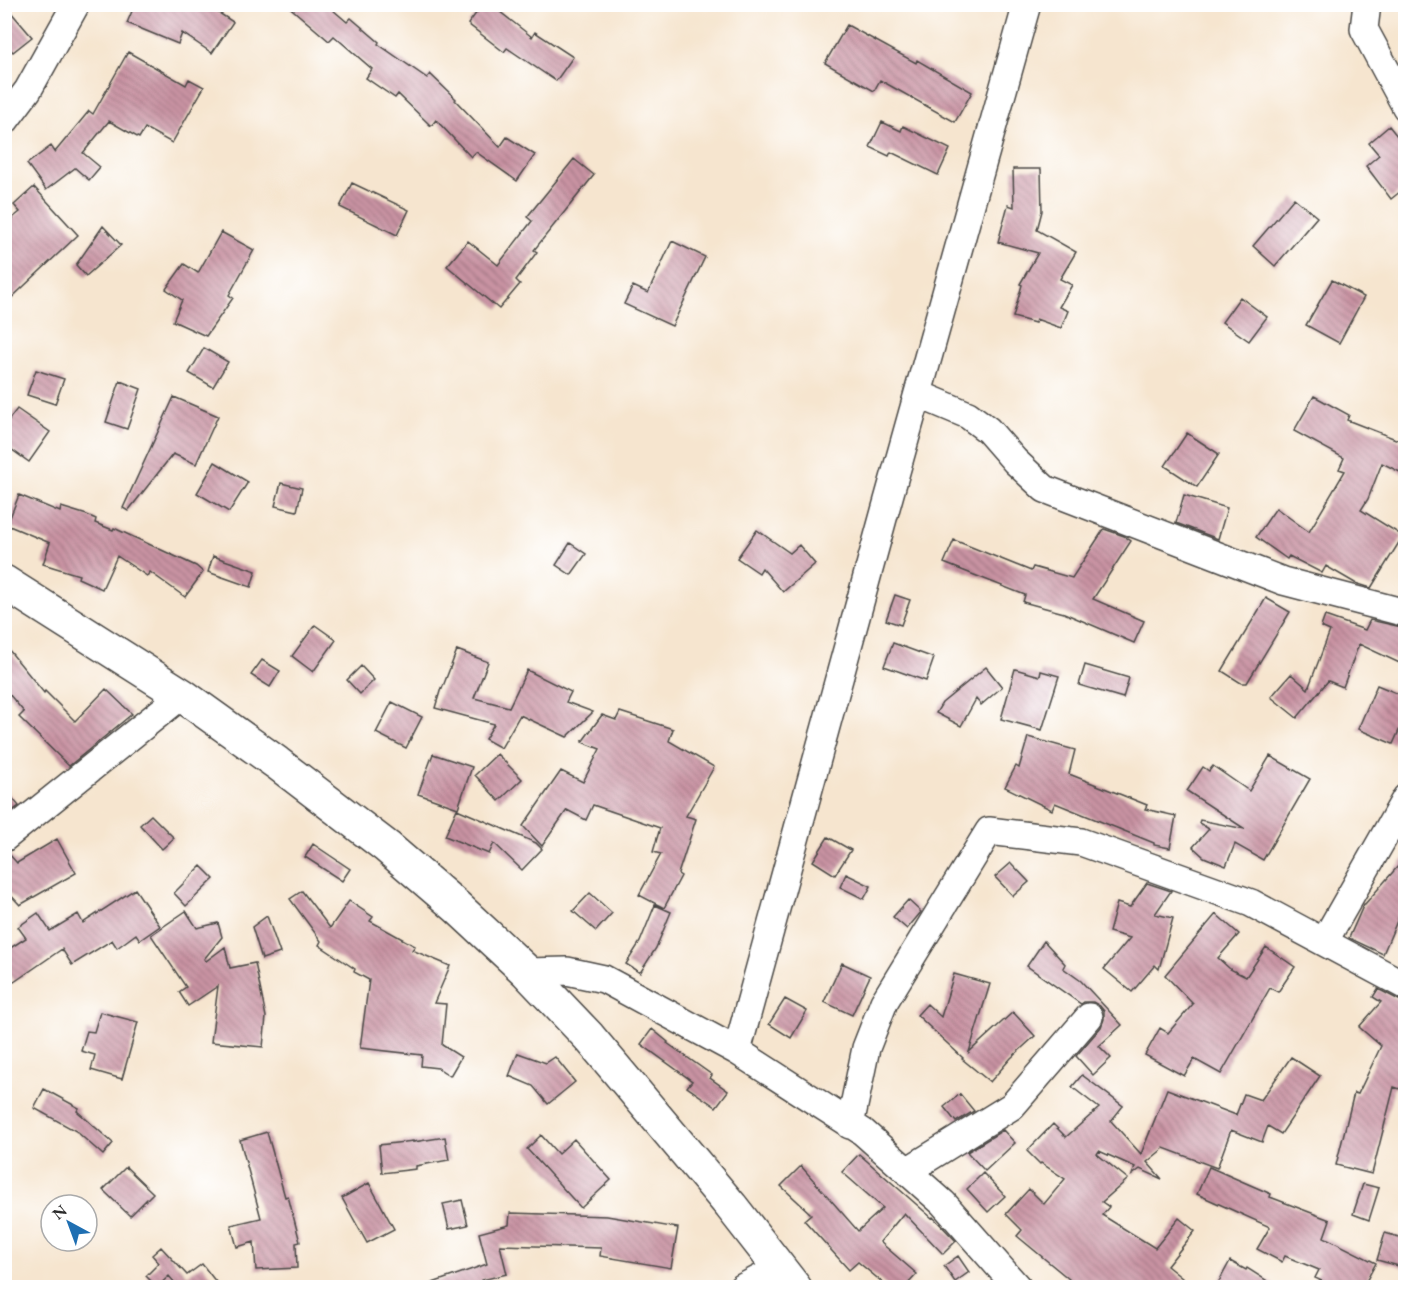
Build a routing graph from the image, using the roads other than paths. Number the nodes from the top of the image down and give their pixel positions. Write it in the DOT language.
graph roads {
  1 [pos="76,4"];
  2 [pos="1027,4"];
  3 [pos="1367,4"];
  4 [pos="1406,107"];
  5 [pos="4,122"];
  6 [pos="918,394"];
  7 [pos="4,582"];
  8 [pos="1406,612"];
  9 [pos="182,695"];
  10 [pos="1406,798"];
  11 [pos="4,838"];
  12 [pos="1324,942"];
  13 [pos="527,972"];
  14 [pos="1406,986"];
  15 [pos="1089,1017"];
  16 [pos="737,1051"];
  17 [pos="850,1125"];
  18 [pos="907,1171"];
  19 [pos="787,1278"];
  20 [pos="742,1287"];
  21 [pos="1018,1287"];
  1 -- 5 [label="street"];
  2 -- 6 [label="street"];
  3 -- 4 [label="street"];
  6 -- 8 [label="street"];
  6 -- 16 [label="street"];
  7 -- 9 [label="main road"];
  9 -- 11 [label="street"];
  9 -- 13 [label="main road"];
  10 -- 12 [label="street"];
  12 -- 14 [label="street"];
  12 -- 17 [label="street"];
  13 -- 16 [label="street"];
  13 -- 19 [label="main road"];
  15 -- 18 [label="street"];
  16 -- 17 [label="street"];
  17 -- 18 [label="street"];
  18 -- 21 [label="street"];
  19 -- 20 [label="street"];
}
